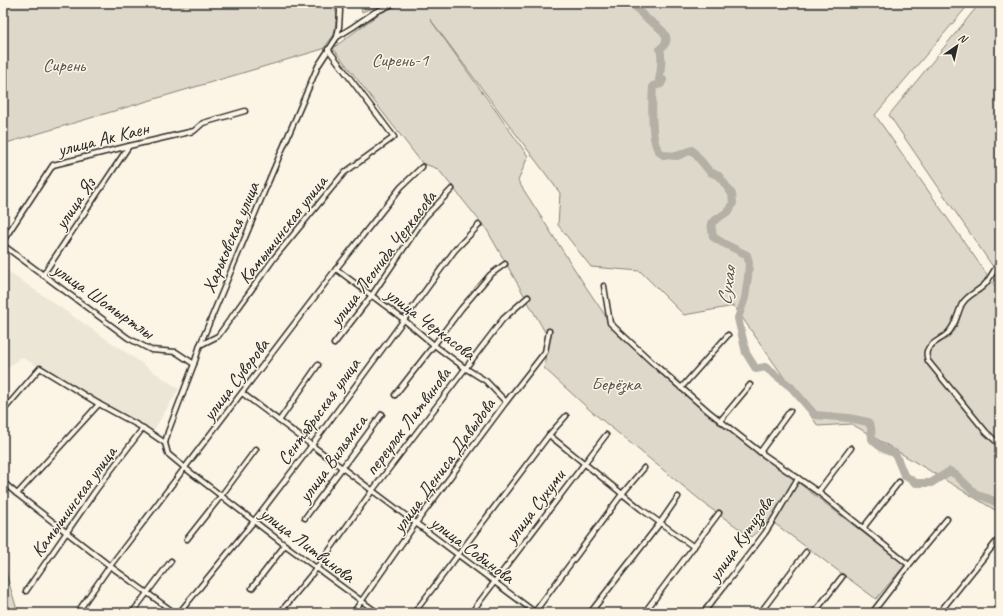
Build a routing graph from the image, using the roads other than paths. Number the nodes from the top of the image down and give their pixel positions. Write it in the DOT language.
graph roads {
  1 [pos="339,3"];
  2 [pos="395,3"];
  3 [pos="337,37"];
  4 [pos="328,49"];
  5 [pos="246,111"];
  6 [pos="129,146"];
  7 [pos="422,167"];
  8 [pos="452,189"];
  9 [pos="479,225"];
  10 [pos="3,241"];
  11 [pos="3,245"];
  12 [pos="1000,263"];
  13 [pos="505,264"];
  14 [pos="336,269"];
  15 [pos="43,275"];
  16 [pos="604,286"];
  17 [pos="372,295"];
  18 [pos="528,297"];
  19 [pos="403,319"];
  20 [pos="549,331"];
  21 [pos="728,335"];
  22 [pos="334,344"];
  23 [pos="200,346"];
  24 [pos="434,346"];
  25 [pos="194,364"];
  26 [pos="318,365"];
  27 [pos="465,368"];
  28 [pos="750,385"];
  29 [pos="681,388"];
  30 [pos="242,393"];
  31 [pos="395,395"];
  32 [pos="506,402"];
  33 [pos="99,404"];
  34 [pos="3,411"];
  35 [pos="790,411"];
  36 [pos="382,414"];
  37 [pos="566,416"];
  38 [pos="279,420"];
  39 [pos="720,420"];
  40 [pos="143,428"];
  41 [pos="549,435"];
  42 [pos="606,435"];
  43 [pos="165,443"];
  44 [pos="312,445"];
  45 [pos="1000,445"];
  46 [pos="851,448"];
  47 [pos="256,449"];
  48 [pos="760,452"];
  49 [pos="584,464"];
  50 [pos="185,468"];
  51 [pos="343,468"];
  52 [pos="644,468"];
  53 [pos="798,478"];
  54 [pos="3,482"];
  55 [pos="899,482"];
  56 [pos="372,491"];
  57 [pos="818,492"];
  58 [pos="17,494"];
  59 [pos="622,494"];
  60 [pos="221,496"];
  61 [pos="678,497"];
  62 [pos="719,513"];
  63 [pos="305,518"];
  64 [pos="946,519"];
  65 [pos="254,521"];
  66 [pos="660,523"];
  67 [pos="416,524"];
  68 [pos="864,528"];
  69 [pos="67,533"];
  70 [pos="187,539"];
  71 [pos="997,541"];
  72 [pos="285,545"];
  73 [pos="694,547"];
  74 [pos="806,552"];
  75 [pos="459,555"];
  76 [pos="171,561"];
  77 [pos="909,565"];
  78 [pos="110,566"];
  79 [pos="316,568"];
  80 [pos="842,577"];
  81 [pos="494,582"];
  82 [pos="252,588"];
  83 [pos="26,591"];
  84 [pos="147,593"];
  85 [pos="362,601"];
  86 [pos="283,609"];
  87 [pos="76,613"];
  88 [pos="132,613"];
  89 [pos="175,613"];
  90 [pos="179,613"];
  91 [pos="353,613"];
  92 [pos="378,613"];
  93 [pos="414,613"];
  94 [pos="471,613"];
  95 [pos="535,613"];
  96 [pos="590,613"];
  97 [pos="644,613"];
  98 [pos="703,613"];
  99 [pos="760,613"];
  100 [pos="814,613"];
  101 [pos="872,613"];
  102 [pos="939,613"];
  1 -- 3 [label="street"];
  2 -- 3 [label="street"];
  3 -- 4 [label="street, Харьковская улица"];
  4 -- 23 [label="street, Харьковская улица"];
  4 -- 23 [label="street, Камышинская улица"];
  5 -- 6 [label="street, улица Ак Каен"];
  6 -- 10 [label="street, улица Ак Каен"];
  6 -- 15 [label="street, улица Яз"];
  7 -- 14 [label="street, улица Суворова"];
  8 -- 17 [label="street, улица Леонида Черкасова"];
  9 -- 19 [label="street, Сентябрьская улица"];
  11 -- 15 [label="street, улица Шомыртлы"];
  12 -- 45 [label="street"];
  13 -- 24 [label="street"];
  14 -- 17 [label="street, улица Черкасова"];
  14 -- 30 [label="street, улица Суворова"];
  15 -- 25 [label="street, улица Шомыртлы"];
  16 -- 29 [label="street"];
  17 -- 19 [label="street, улица Черкасова"];
  17 -- 22 [label="street, улица Леонида Черкасова"];
  18 -- 27 [label="street, переулок Литвинова"];
  19 -- 24 [label="street, улица Черкасова"];
  19 -- 44 [label="street, Сентябрьская улица"];
  20 -- 32 [label="street, улица Дениса Давыдова"];
  21 -- 29 [label="street"];
  23 -- 25 [label="street, Харьковская улица"];
  24 -- 27 [label="street, улица Черкасова"];
  24 -- 31 [label="street"];
  25 -- 43 [label="street, Харьковская улица"];
  26 -- 38 [label="street"];
  27 -- 32 [label="street, улица Черкасова"];
  27 -- 56 [label="street, переулок Литвинова"];
  28 -- 39 [label="street"];
  29 -- 39 [label="street"];
  30 -- 38 [label="street, улица Собинова"];
  30 -- 50 [label="street, улица Суворова"];
  32 -- 67 [label="street, улица Дениса Давыдова"];
  33 -- 34 [label="street"];
  33 -- 40 [label="street"];
  33 -- 58 [label="street"];
  35 -- 48 [label="street"];
  36 -- 51 [label="street, улица Вильямса"];
  37 -- 41 [label="street"];
  38 -- 44 [label="street, улица Собинова"];
  39 -- 48 [label="street"];
  40 -- 43 [label="street"];
  40 -- 69 [label="street, Камышинская улица"];
  41 -- 49 [label="street"];
  41 -- 75 [label="street"];
  42 -- 49 [label="street, улица Сухуми"];
  43 -- 50 [label="street, улица Литвинова"];
  44 -- 51 [label="street, улица Собинова"];
  44 -- 65 [label="street, Сентябрьская улица"];
  46 -- 57 [label="street"];
  47 -- 60 [label="street"];
  48 -- 53 [label="street"];
  49 -- 59 [label="street"];
  49 -- 81 [label="street, улица Сухуми"];
  50 -- 60 [label="street, улица Литвинова"];
  50 -- 78 [label="street, улица Суворова"];
  51 -- 56 [label="street, улица Собинова"];
  51 -- 63 [label="street, улица Вильямса"];
  52 -- 59 [label="street"];
  53 -- 57 [label="street"];
  53 -- 98 [label="street, улица Кутузова"];
  54 -- 58 [label="street"];
  55 -- 68 [label="street"];
  56 -- 67 [label="street, улица Собинова"];
  56 -- 79 [label="street, переулок Литвинова"];
  57 -- 68 [label="street"];
  58 -- 69 [label="street"];
  59 -- 66 [label="street"];
  59 -- 95 [label="street"];
  60 -- 65 [label="street, улица Литвинова"];
  60 -- 70 [label="street"];
  61 -- 66 [label="street"];
  62 -- 73 [label="street"];
  64 -- 77 [label="street"];
  65 -- 72 [label="street, улица Литвинова"];
  65 -- 90 [label="street, Сентябрьская улица"];
  66 -- 73 [label="street"];
  66 -- 96 [label="street"];
  67 -- 75 [label="street, улица Собинова"];
  67 -- 85 [label="street, улица Дениса Давыдова"];
  68 -- 77 [label="street"];
  69 -- 78 [label="street"];
  69 -- 83 [label="street, Камышинская улица"];
  71 -- 102 [label="street"];
  72 -- 79 [label="street, улица Литвинова"];
  72 -- 82 [label="street"];
  73 -- 97 [label="street"];
  74 -- 99 [label="street"];
  75 -- 81 [label="street, улица Собинова"];
  75 -- 93 [label="street"];
  76 -- 84 [label="street"];
  77 -- 101 [label="street"];
  78 -- 84 [label="street"];
  78 -- 87 [label="street, улица Суворова"];
  79 -- 85 [label="street, улица Литвинова"];
  79 -- 86 [label="street, переулок Литвинова"];
  80 -- 100 [label="street"];
  81 -- 94 [label="street, улица Сухуми"];
  81 -- 95 [label="street, улица Собинова"];
  84 -- 88 [label="street"];
  84 -- 89 [label="street"];
  85 -- 91 [label="street, улица Дениса Давыдова"];
  85 -- 92 [label="street, улица Литвинова"];
}
